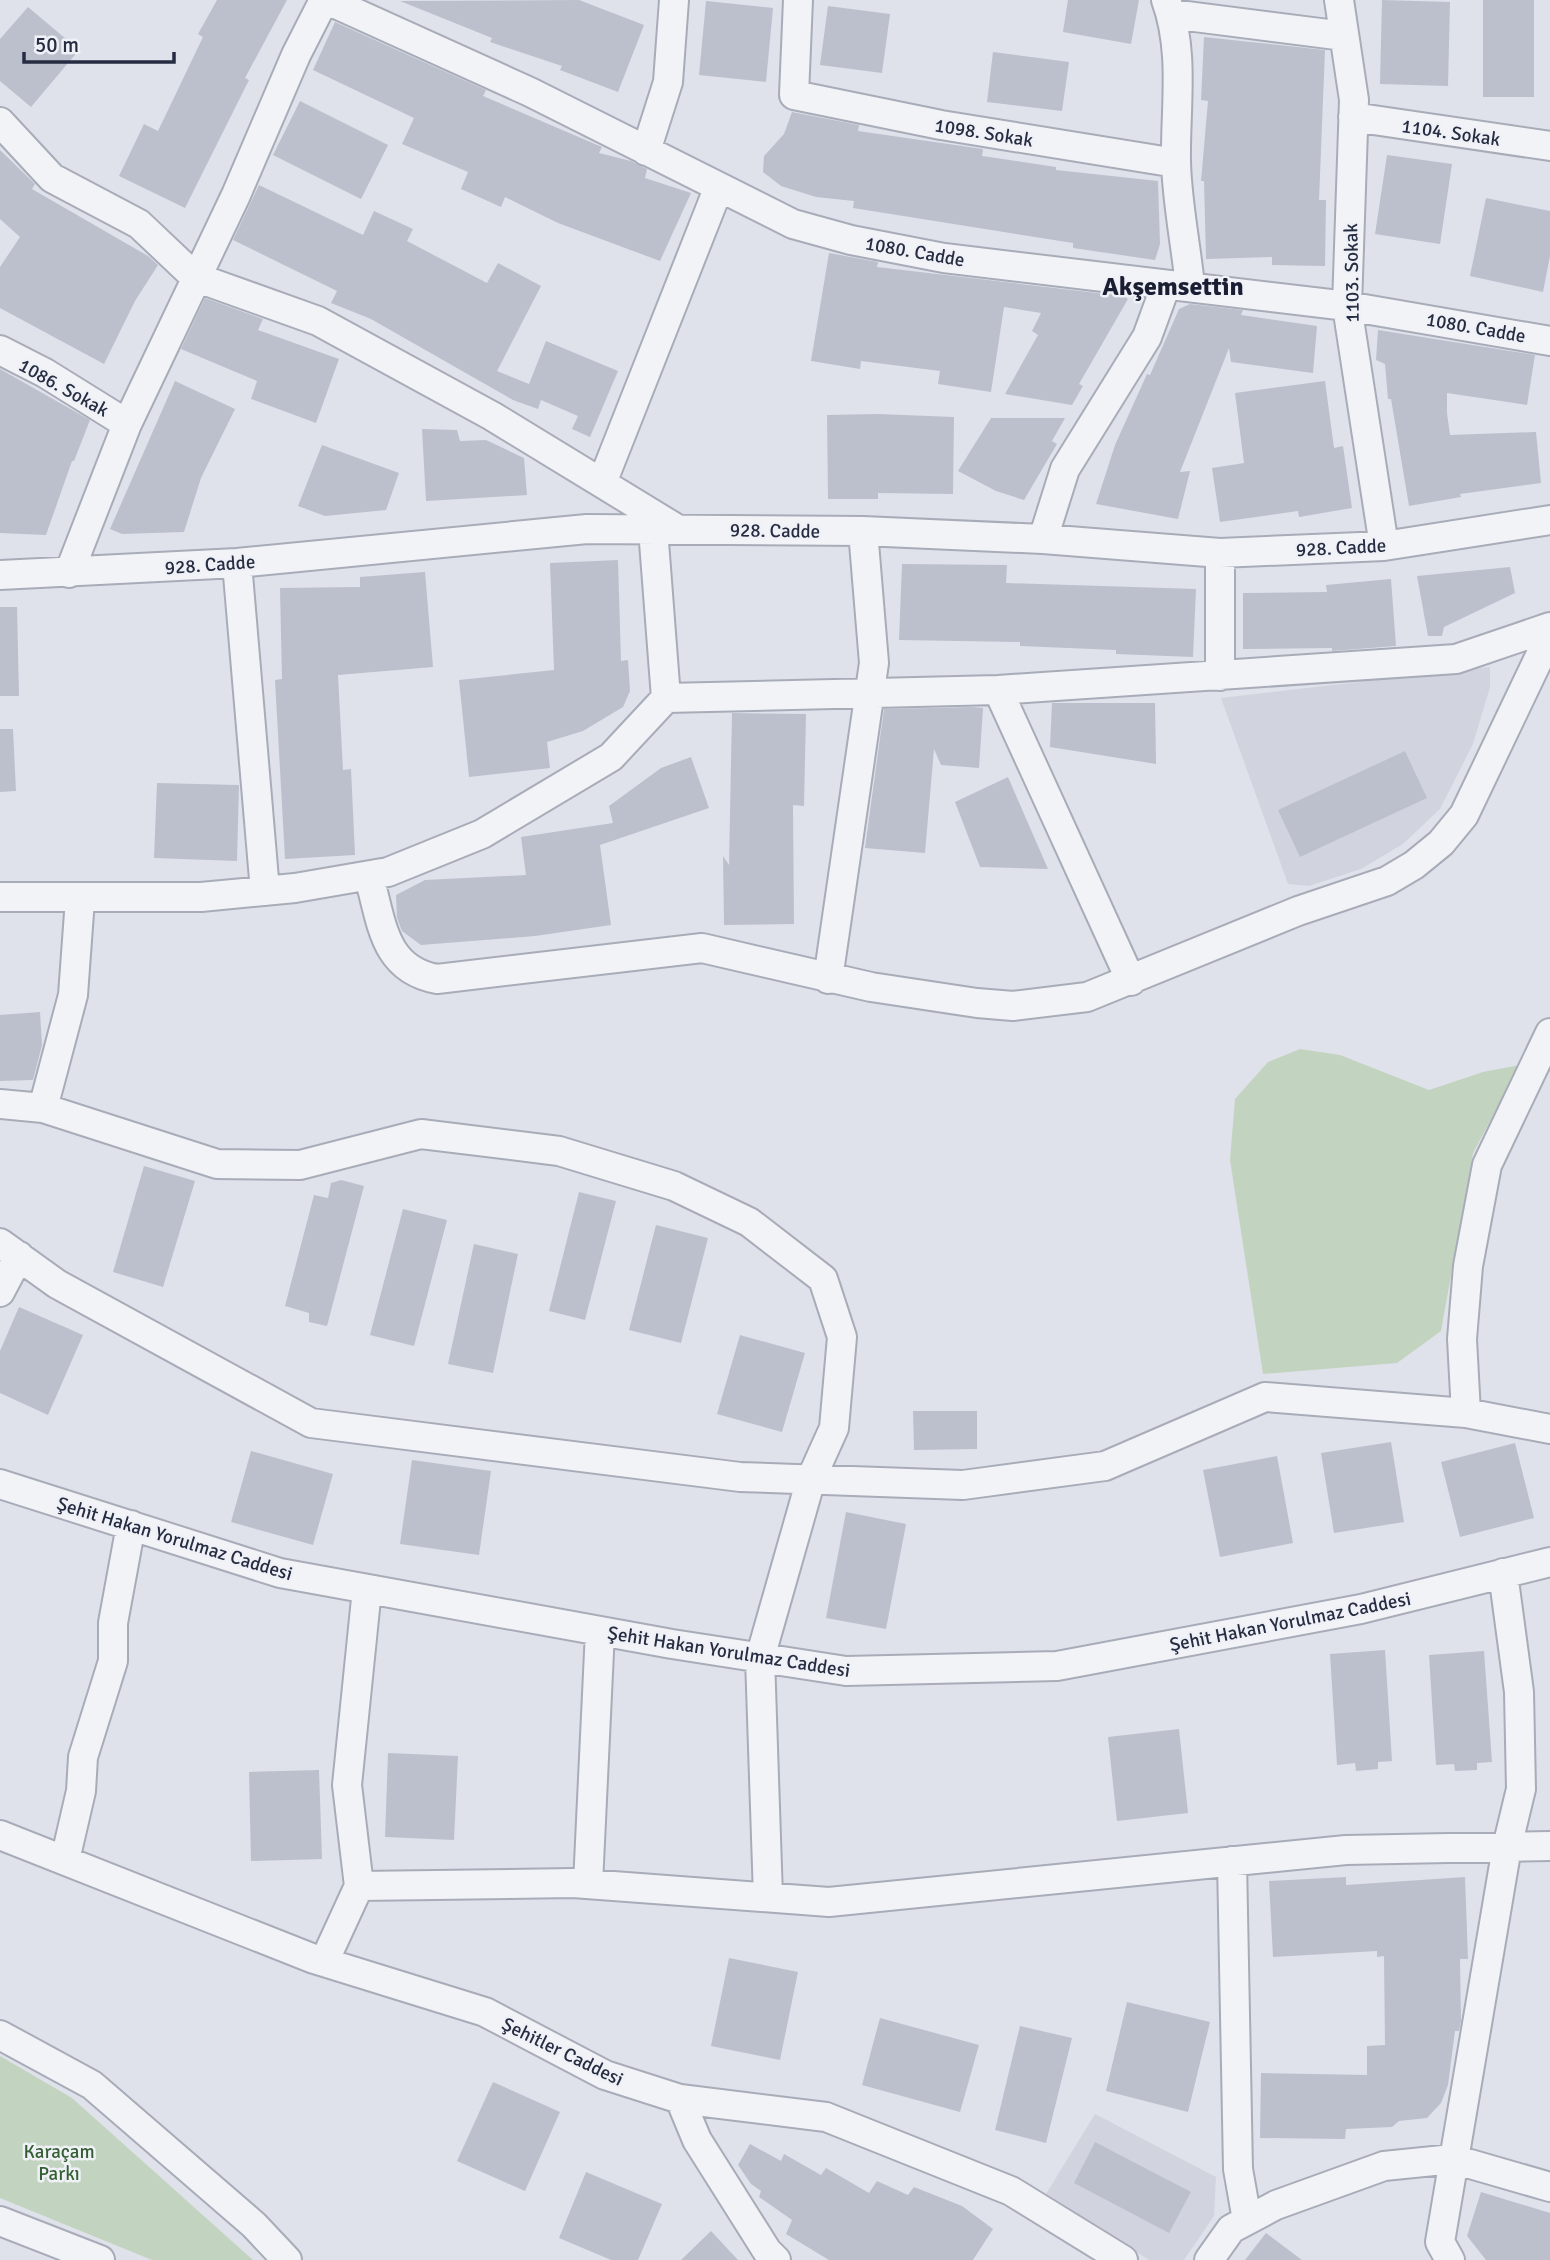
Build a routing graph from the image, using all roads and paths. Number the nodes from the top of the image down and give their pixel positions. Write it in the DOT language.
graph roads {
  1 [pos="326,0"];
  2 [pos="674,0"];
  3 [pos="798,0"];
  4 [pos="1339,0"];
  5 [pos="1169,7"];
  6 [pos="1344,36"];
  7 [pos="1353,117"];
  8 [pos="0,122"];
  9 [pos="1550,146"];
  10 [pos="646,151"];
  11 [pos="1176,163"];
  12 [pos="718,189"];
  13 [pos="195,277"];
  14 [pos="1178,286"];
  15 [pos="1347,306"];
  16 [pos="1550,341"];
  17 [pos="0,350"];
  18 [pos="127,424"];
  19 [pos="602,483"];
  20 [pos="1550,520"];
  21 [pos="665,529"];
  22 [pos="863,531"];
  23 [pos="1043,540"];
  24 [pos="1384,546"];
  25 [pos="1220,553"];
  26 [pos="237,563"];
  27 [pos="68,573"];
  28 [pos="0,575"];
  29 [pos="1550,627"];
  30 [pos="1550,635"];
  31 [pos="1220,676"];
  32 [pos="998,690"];
  33 [pos="868,693"];
  34 [pos="666,698"];
  35 [pos="369,877"];
  36 [pos="265,891"];
  37 [pos="0,897"];
  38 [pos="80,899"];
  39 [pos="828,979"];
  40 [pos="1131,981"];
  41 [pos="1550,1033"];
  42 [pos="0,1104"];
  43 [pos="43,1108"];
  44 [pos="9,1249"];
  45 [pos="0,1292"];
  46 [pos="1466,1413"];
  47 [pos="1550,1429"];
  48 [pos="811,1479"];
  49 [pos="0,1484"];
  50 [pos="131,1525"];
  51 [pos="1550,1562"];
  52 [pos="1503,1573"];
  53 [pos="367,1589"];
  54 [pos="600,1631"];
  55 [pos="760,1658"];
  56 [pos="0,1835"];
  57 [pos="1550,1846"];
  58 [pos="1507,1847"];
  59 [pos="65,1860"];
  60 [pos="1232,1861"];
  61 [pos="588,1884"];
  62 [pos="359,1886"];
  63 [pos="768,1897"];
  64 [pos="324,1962"];
  65 [pos="0,2035"];
  66 [pos="680,2099"];
  67 [pos="1453,2159"];
  68 [pos="1550,2187"];
  69 [pos="1247,2220"];
  70 [pos="0,2221"];
  71 [pos="100,2260"];
  72 [pos="287,2260"];
  73 [pos="776,2260"];
  74 [pos="1123,2260"];
  75 [pos="1209,2260"];
  76 [pos="1450,2260"];
  1 -- 10 [label="street, 1080. Cadde"];
  1 -- 13 [label="street"];
  2 -- 10 [label="street"];
  3 -- 11 [label="street, 1098. Sokak"];
  4 -- 6 [label="street, 1103. Sokak"];
  5 -- 6 [label="street"];
  5 -- 11 [label="street"];
  6 -- 7 [label="street, 1103. Sokak"];
  7 -- 9 [label="street, 1104. Sokak"];
  7 -- 15 [label="street, 1103. Sokak"];
  8 -- 13 [label="street"];
  10 -- 12 [label="street, 1080. Cadde"];
  11 -- 14 [label="street"];
  12 -- 14 [label="street, 1080. Cadde"];
  12 -- 19 [label="street"];
  13 -- 18 [label="street"];
  13 -- 19 [label="street"];
  14 -- 15 [label="street, 1080. Cadde"];
  14 -- 23 [label="street"];
  15 -- 16 [label="street, 1080. Cadde"];
  15 -- 24 [label="street, 1103. Sokak"];
  17 -- 18 [label="street, 1086. Sokak"];
  18 -- 27 [label="street"];
  19 -- 21 [label="street"];
  20 -- 24 [label="street, 928. Cadde"];
  21 -- 22 [label="street, 928. Cadde"];
  21 -- 26 [label="street, 928. Cadde"];
  21 -- 34 [label="street"];
  22 -- 23 [label="street, 928. Cadde"];
  22 -- 33 [label="street"];
  23 -- 25 [label="street, 928. Cadde"];
  24 -- 25 [label="street, 928. Cadde"];
  25 -- 31 [label="street"];
  26 -- 27 [label="street, 928. Cadde"];
  26 -- 36 [label="street"];
  27 -- 28 [label="street, 928. Cadde"];
  29 -- 31 [label="street"];
  30 -- 40 [label="street"];
  31 -- 32 [label="street"];
  32 -- 33 [label="street"];
  32 -- 40 [label="street"];
  33 -- 34 [label="street"];
  33 -- 39 [label="street"];
  34 -- 35 [label="street"];
  35 -- 36 [label="street"];
  35 -- 39 [label="street"];
  36 -- 38 [label="street"];
  37 -- 38 [label="street"];
  38 -- 43 [label="street"];
  39 -- 40 [label="street"];
  41 -- 46 [label="street"];
  42 -- 43 [label="street"];
  43 -- 48 [label="street"];
  44 -- 45 [label="street"];
  44 -- 48 [label="street"];
  46 -- 47 [label="street"];
  46 -- 48 [label="street"];
  48 -- 55 [label="street"];
  49 -- 50 [label="street, Şehit Hakan Yorulmaz Caddesi"];
  50 -- 53 [label="street, Şehit Hakan Yorulmaz Caddesi"];
  50 -- 59 [label="street"];
  51 -- 52 [label="street, Şehit Hakan Yorulmaz Caddesi"];
  52 -- 55 [label="street, Şehit Hakan Yorulmaz Caddesi"];
  52 -- 58 [label="street"];
  53 -- 54 [label="street, Şehit Hakan Yorulmaz Caddesi"];
  53 -- 62 [label="street"];
  54 -- 55 [label="street, Şehit Hakan Yorulmaz Caddesi"];
  54 -- 61 [label="street"];
  55 -- 63 [label="street"];
  56 -- 59 [label="street, Şehitler Caddesi"];
  57 -- 58 [label="street"];
  58 -- 60 [label="street"];
  58 -- 67 [label="street"];
  59 -- 64 [label="street, Şehitler Caddesi"];
  60 -- 63 [label="street"];
  60 -- 69 [label="street"];
  61 -- 62 [label="street"];
  61 -- 63 [label="street"];
  62 -- 64 [label="street"];
  64 -- 66 [label="street, Şehitler Caddesi"];
  65 -- 72 [label="street"];
  66 -- 73 [label="street"];
  66 -- 74 [label="street, Şehitler Caddesi"];
  67 -- 68 [label="street"];
  67 -- 69 [label="street"];
  67 -- 76 [label="street"];
  69 -- 75 [label="street"];
  70 -- 71 [label="street"];
}
